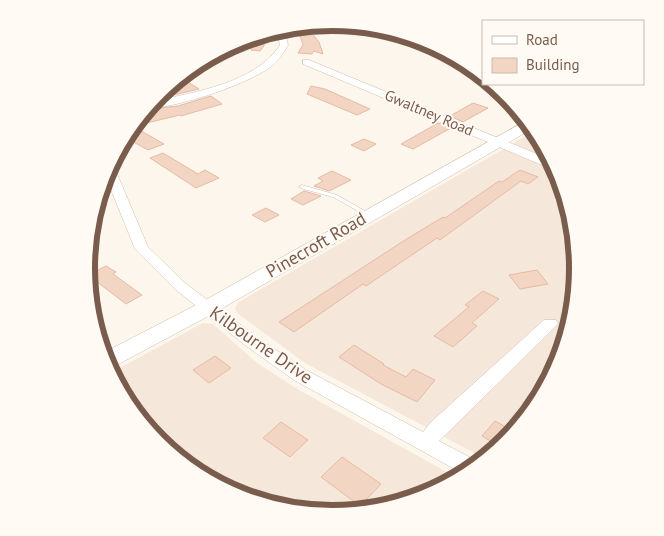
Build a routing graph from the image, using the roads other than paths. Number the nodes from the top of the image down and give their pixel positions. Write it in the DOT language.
graph roads {
  1 [pos="282,37"];
  2 [pos="306,62"];
  3 [pos="164,102"];
  4 [pos="523,128"];
  5 [pos="498,142"];
  6 [pos="543,161"];
  7 [pos="113,177"];
  8 [pos="302,187"];
  9 [pos="369,215"];
  10 [pos="207,308"];
  11 [pos="550,324"];
  12 [pos="113,358"];
  13 [pos="426,443"];
  14 [pos="465,464"];
  1 -- 3 [label="street"];
  2 -- 5 [label="street, Gwaltney Road"];
  4 -- 5 [label="street, Pinecroft Road"];
  5 -- 6 [label="street, Gwaltney Road"];
  5 -- 9 [label="street, Pinecroft Road"];
  7 -- 10 [label="street, Kilbourne Drive"];
  8 -- 9 [label="lane"];
  9 -- 10 [label="street, Pinecroft Road"];
  10 -- 12 [label="street, Pinecroft Road"];
  10 -- 13 [label="street, Kilbourne Drive"];
  11 -- 13 [label="street"];
  13 -- 14 [label="street, Kilbourne Drive"];
}
